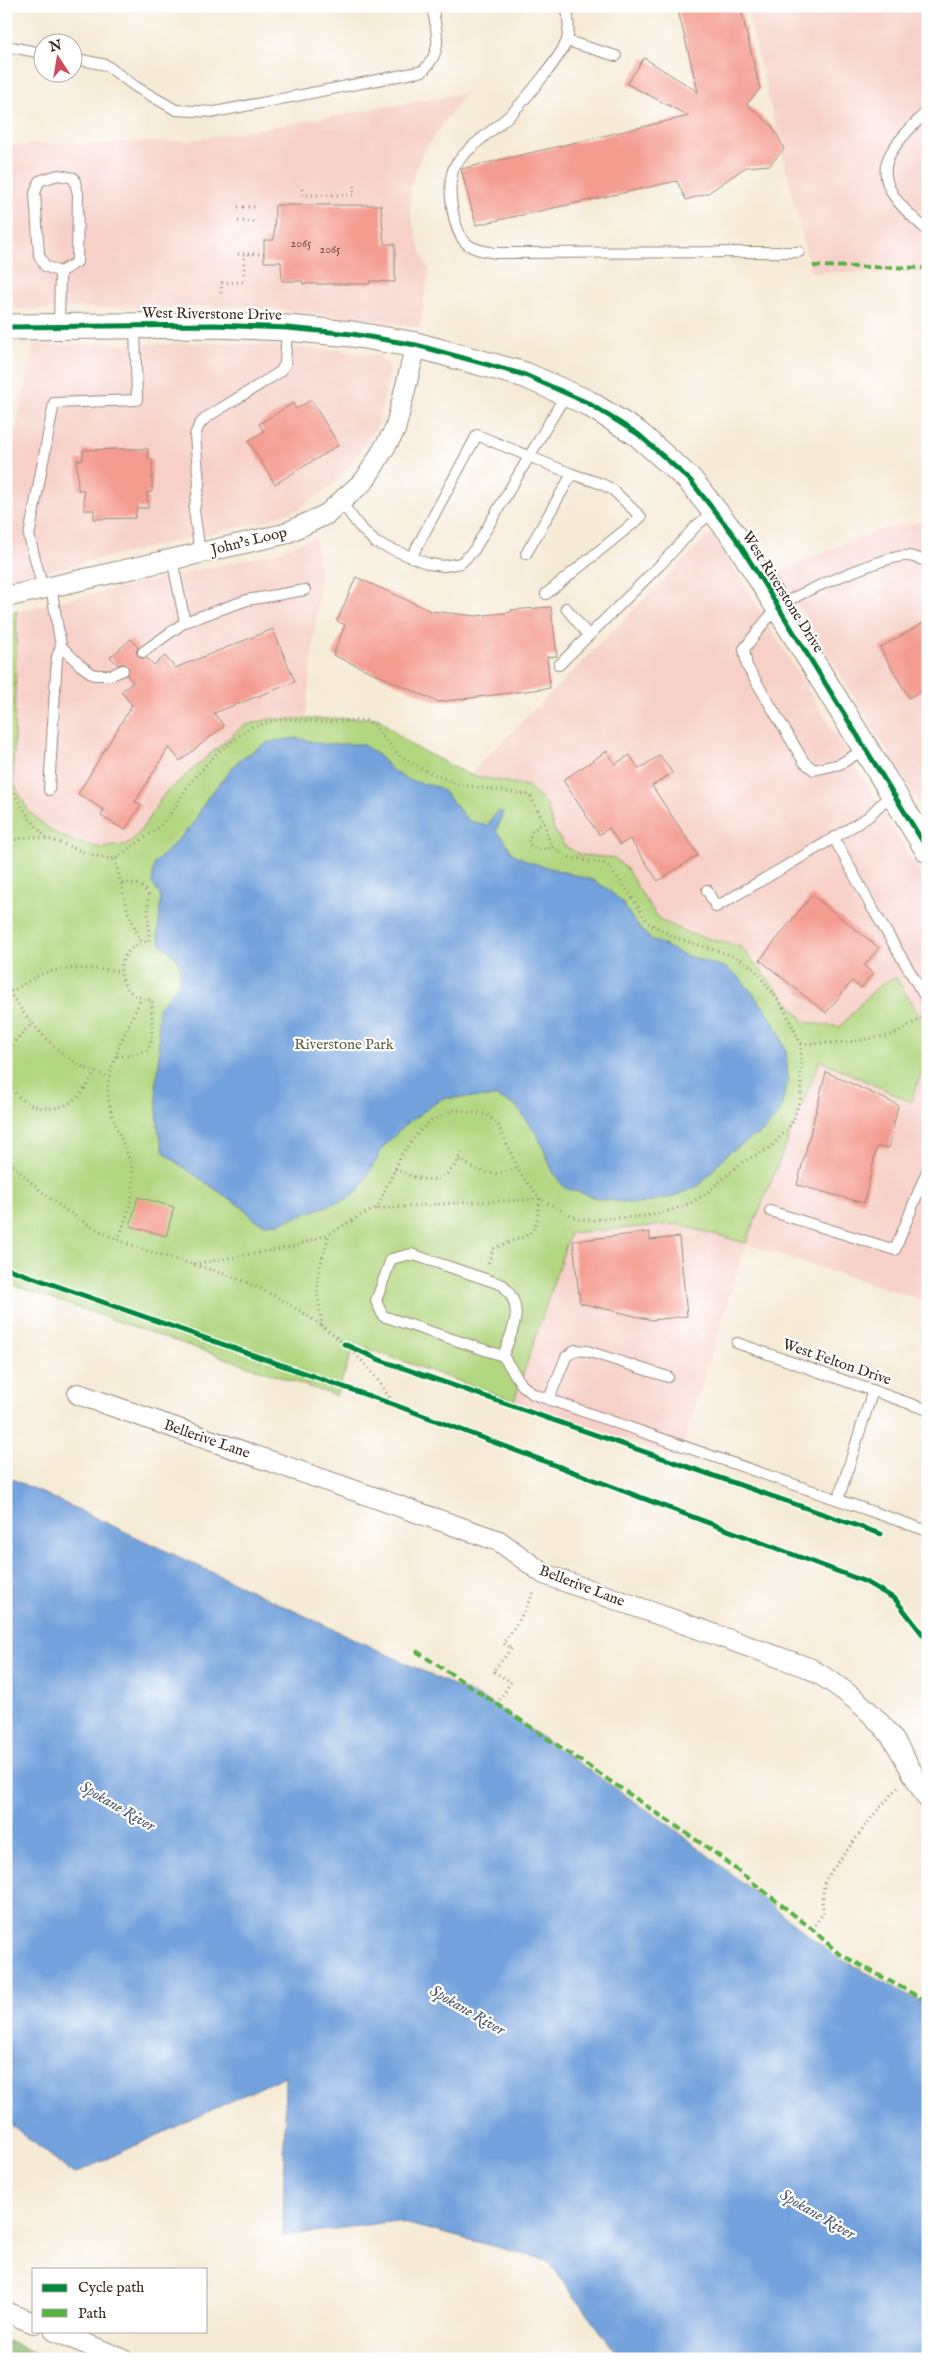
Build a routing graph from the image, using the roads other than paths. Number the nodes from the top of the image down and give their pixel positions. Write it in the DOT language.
graph roads {
  1 [pos="432,6"];
  2 [pos="566,6"];
  3 [pos="916,6"];
  4 [pos="928,11"];
  5 [pos="567,42"];
  6 [pos="6,46"];
  7 [pos="32,51"];
  8 [pos="616,56"];
  9 [pos="82,60"];
  10 [pos="928,110"];
  11 [pos="928,231"];
  12 [pos="798,252"];
  13 [pos="60,272"];
  14 [pos="136,325"];
  15 [pos="6,327"];
  16 [pos="59,327"];
  17 [pos="288,328"];
  18 [pos="416,345"];
  19 [pos="566,393"];
  20 [pos="530,456"];
  21 [pos="572,474"];
  22 [pos="340,502"];
  23 [pos="714,510"];
  24 [pos="200,553"];
  25 [pos="526,554"];
  26 [pos="412,556"];
  27 [pos="172,559"];
  28 [pos="928,562"];
  29 [pos="47,588"];
  30 [pos="305,590"];
  31 [pos="546,594"];
  32 [pos="6,597"];
  33 [pos="778,607"];
  34 [pos="566,608"];
  35 [pos="185,622"];
  36 [pos="589,636"];
  37 [pos="62,646"];
  38 [pos="143,652"];
  39 [pos="559,665"];
  40 [pos="123,670"];
  41 [pos="865,749"];
  42 [pos="49,790"];
  43 [pos="892,793"];
  44 [pos="834,838"];
  45 [pos="928,850"];
  46 [pos="707,890"];
  47 [pos="928,1002"];
  48 [pos="928,1168"];
  49 [pos="770,1211"];
  50 [pos="737,1343"];
  51 [pos="503,1356"];
  52 [pos="668,1377"];
  53 [pos="873,1390"];
  54 [pos="78,1394"];
  55 [pos="549,1399"];
  56 [pos="928,1410"];
  57 [pos="838,1500"];
  58 [pos="928,1531"];
  59 [pos="928,1799"];
  60 [pos="6,2312"];
  61 [pos="32,2322"];
  62 [pos="56,2332"];
  63 [pos="122,2359"];
  1 -- 9 [label="lane"];
  2 -- 5 [label="lane"];
  3 -- 4 [label="lane"];
  5 -- 8 [label="lane"];
  5 -- 12 [label="lane"];
  6 -- 7 [label="lane"];
  10 -- 11 [label="lane"];
  13 -- 13 [label="lane"];
  13 -- 16 [label="lane"];
  14 -- 16 [label="street, West Riverstone Drive"];
  14 -- 17 [label="street, West Riverstone Drive"];
  14 -- 29 [label="lane"];
  15 -- 16 [label="street, West Riverstone Drive"];
  17 -- 18 [label="street, West Riverstone Drive"];
  17 -- 24 [label="lane"];
  18 -- 19 [label="street, West Riverstone Drive"];
  18 -- 22 [label="street, John's Loop"];
  19 -- 20 [label="lane"];
  19 -- 23 [label="street, West Riverstone Drive"];
  20 -- 21 [label="lane"];
  20 -- 26 [label="lane"];
  20 -- 26 [label="lane"];
  21 -- 25 [label="lane"];
  21 -- 31 [label="lane"];
  22 -- 24 [label="street, John's Loop"];
  22 -- 26 [label="lane"];
  23 -- 33 [label="street, West Riverstone Drive"];
  23 -- 36 [label="lane"];
  24 -- 27 [label="street, John's Loop"];
  27 -- 29 [label="street, John's Loop"];
  27 -- 35 [label="lane"];
  28 -- 33 [label="lane"];
  29 -- 32 [label="street, John's Loop"];
  29 -- 37 [label="lane"];
  30 -- 35 [label="lane"];
  33 -- 41 [label="street, West Riverstone Drive"];
  33 -- 41 [label="lane"];
  34 -- 36 [label="lane"];
  35 -- 38 [label="lane"];
  36 -- 39 [label="lane"];
  37 -- 40 [label="lane"];
  37 -- 42 [label="lane"];
  41 -- 43 [label="street, West Riverstone Drive"];
  43 -- 44 [label="lane"];
  43 -- 45 [label="street, West Riverstone Drive"];
  44 -- 46 [label="lane"];
  44 -- 47 [label="lane"];
  48 -- 49 [label="lane"];
  50 -- 53 [label="lane, West Felton Drive"];
  51 -- 51 [label="lane"];
  51 -- 55 [label="lane"];
  52 -- 55 [label="lane"];
  53 -- 56 [label="lane, West Felton Drive"];
  53 -- 57 [label="lane"];
  54 -- 59 [label="street, Bellerive Lane"];
  55 -- 57 [label="lane"];
  57 -- 58 [label="lane"];
  60 -- 61 [label="street"];
  62 -- 63 [label="street"];
}
